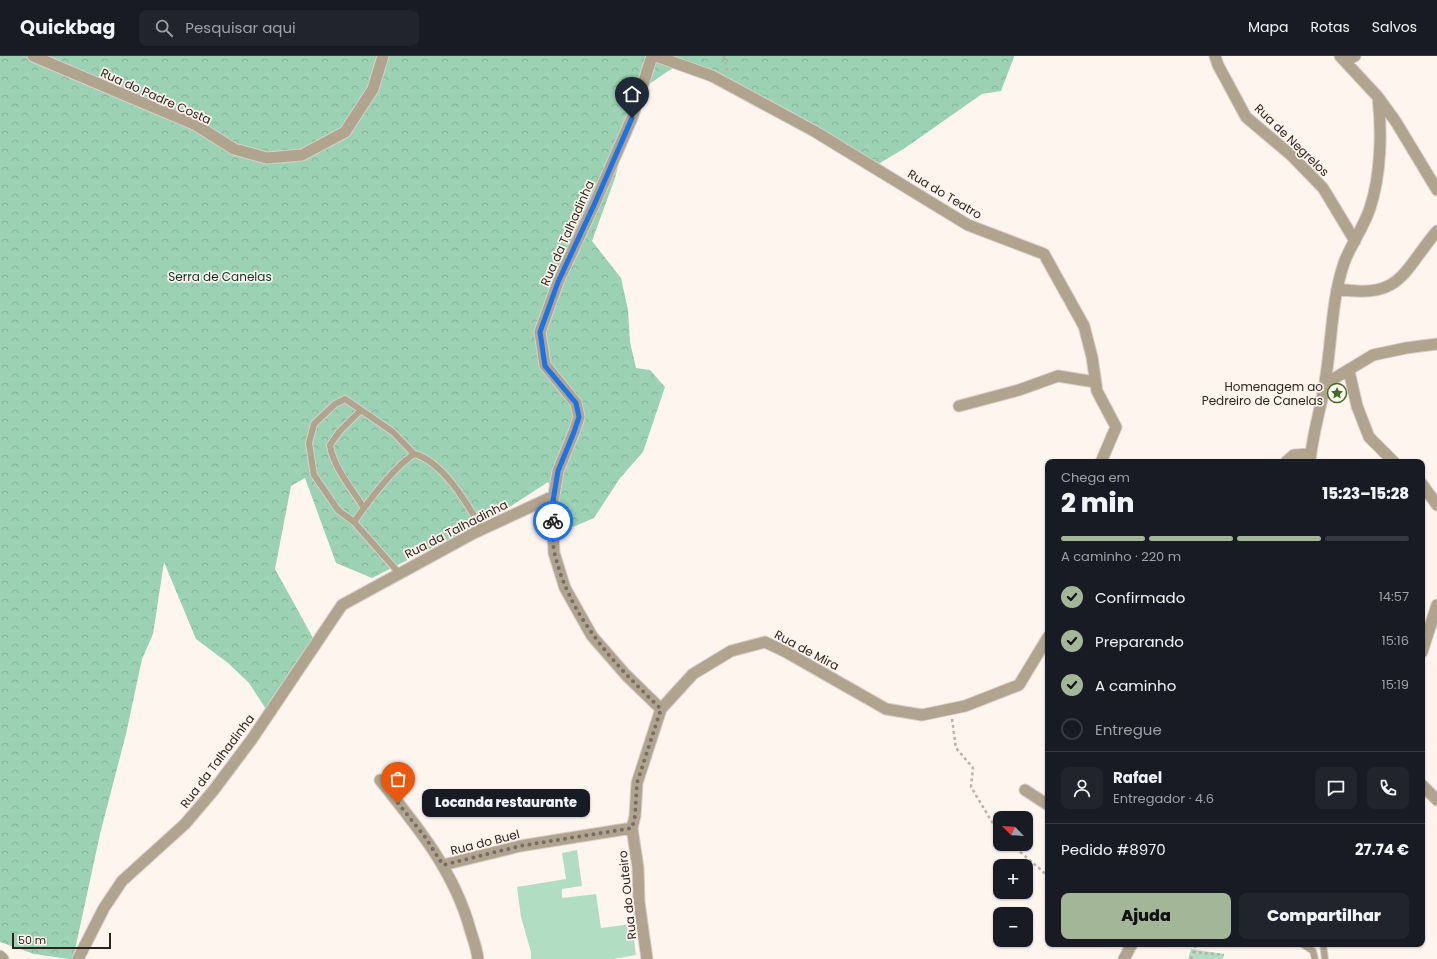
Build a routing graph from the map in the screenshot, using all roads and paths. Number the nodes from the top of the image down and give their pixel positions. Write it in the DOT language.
graph roads {
  1 [pos="33,56"];
  2 [pos="383,56"];
  3 [pos="652,56"];
  4 [pos="656,56"];
  5 [pos="1215,56"];
  6 [pos="1347,58"];
  7 [pos="1378,97"];
  8 [pos="1437,190"];
  9 [pos="1437,230"];
  10 [pos="1355,241"];
  11 [pos="1339,289"];
  12 [pos="1437,344"];
  13 [pos="1349,371"];
  14 [pos="1095,382"];
  15 [pos="1325,384"];
  16 [pos="959,406"];
  17 [pos="361,410"];
  18 [pos="414,454"];
  19 [pos="1310,458"];
  20 [pos="1102,459"];
  21 [pos="1289,459"];
  22 [pos="1391,459"];
  23 [pos="1425,488"];
  24 [pos="554,496"];
  25 [pos="1437,505"];
  26 [pos="364,508"];
  27 [pos="354,522"];
  28 [pos="482,529"];
  29 [pos="399,573"];
  30 [pos="1437,605"];
  31 [pos="1045,642"];
  32 [pos="1425,643"];
  33 [pos="661,709"];
  34 [pos="951,709"];
  35 [pos="380,780"];
  36 [pos="1425,788"];
  37 [pos="1025,790"];
  38 [pos="1437,800"];
  39 [pos="1045,803"];
  40 [pos="993,823"];
  41 [pos="632,828"];
  42 [pos="1020,851"];
  43 [pos="443,865"];
  44 [pos="1045,873"];
  45 [pos="1130,947"];
  46 [pos="1195,947"];
  47 [pos="1307,947"];
  48 [pos="1323,947"];
  49 [pos="1193,952"];
  50 [pos="1224,955"];
  51 [pos="0,956"];
  52 [pos="3,959"];
  53 [pos="78,959"];
  54 [pos="478,959"];
  55 [pos="647,959"];
  56 [pos="1124,959"];
  57 [pos="1191,959"];
  58 [pos="1315,959"];
  59 [pos="1324,959"];
  1 -- 2 [label="street, Rua do Padre Costa"];
  3 -- 24 [label="street, Rua da Talhadinha"];
  4 -- 14 [label="street, Rua do Teatro"];
  5 -- 10 [label="street, Rua de Negrelos"];
  6 -- 7 [label="street"];
  7 -- 8 [label="street"];
  7 -- 10 [label="street"];
  9 -- 11 [label="street"];
  10 -- 11 [label="street"];
  11 -- 15 [label="street"];
  12 -- 13 [label="street"];
  13 -- 15 [label="street"];
  13 -- 22 [label="street"];
  14 -- 16 [label="street"];
  14 -- 20 [label="street, Rua do Teatro"];
  15 -- 19 [label="street"];
  17 -- 18 [label="lane"];
  17 -- 26 [label="lane"];
  17 -- 27 [label="lane"];
  18 -- 26 [label="lane"];
  18 -- 28 [label="lane"];
  19 -- 21 [label="street"];
  23 -- 25 [label="street"];
  24 -- 28 [label="street, Rua da Talhadinha"];
  24 -- 33 [label="street"];
  26 -- 27 [label="lane"];
  27 -- 29 [label="lane"];
  28 -- 29 [label="street, Rua da Talhadinha"];
  29 -- 53 [label="street, Rua da Talhadinha"];
  30 -- 32 [label="street"];
  31 -- 34 [label="street, Rua de Mira"];
  33 -- 34 [label="street, Rua de Mira"];
  33 -- 41 [label="street, Rua de Mira"];
  34 -- 40 [label="path"];
  35 -- 43 [label="street"];
  36 -- 38 [label="street"];
  37 -- 39 [label="street"];
  41 -- 43 [label="street, Rua do Buel"];
  41 -- 55 [label="street, Rua do Outeiro"];
  42 -- 44 [label="path"];
  43 -- 54 [label="street, Rua do Buel"];
  45 -- 56 [label="street"];
  46 -- 49 [label="path"];
  47 -- 58 [label="lane"];
  48 -- 59 [label="lane"];
  49 -- 50 [label="path"];
  49 -- 57 [label="path"];
  51 -- 52 [label="street"];
}
